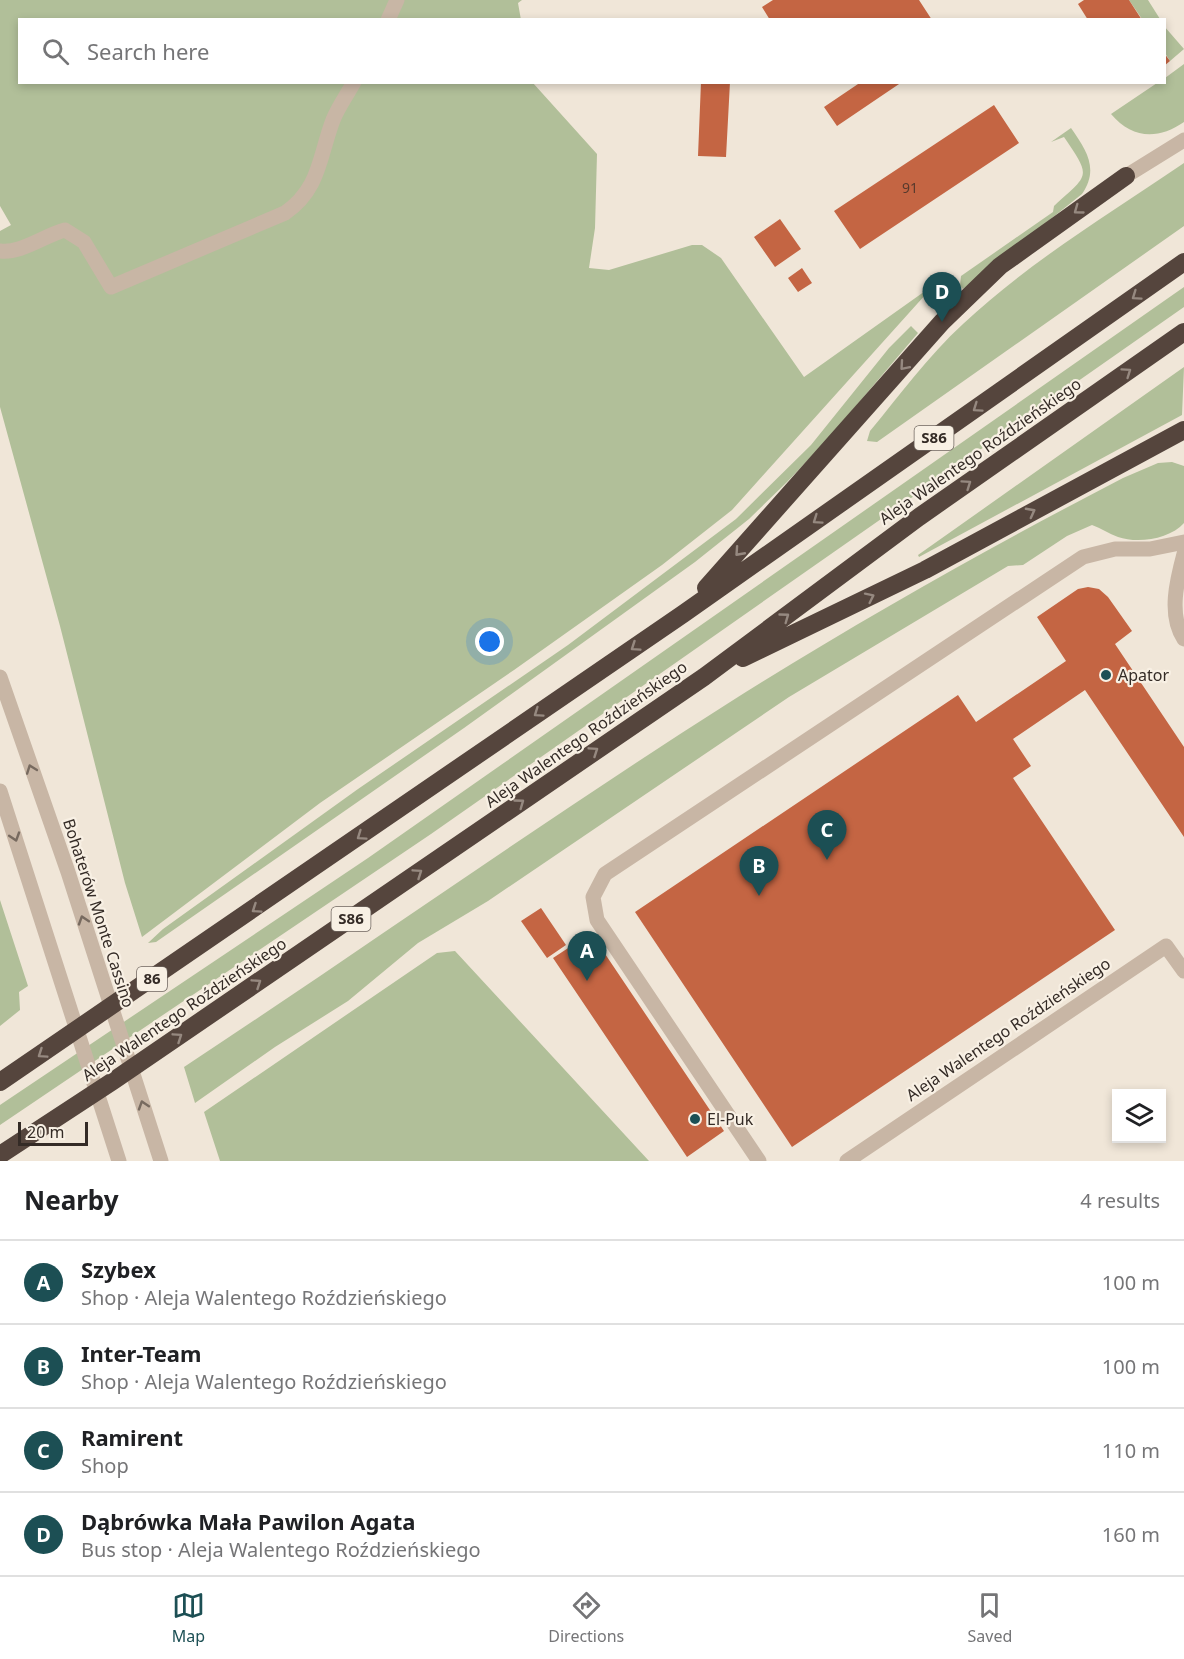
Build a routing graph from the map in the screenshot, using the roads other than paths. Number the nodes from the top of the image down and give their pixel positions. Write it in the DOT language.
graph roads {
  1 [pos="397,0"];
  2 [pos="389,18"];
  3 [pos="353,84"];
  4 [pos="1184,140"];
  5 [pos="1126,176"];
  6 [pos="0,251"];
  7 [pos="1184,262"];
  8 [pos="1184,332"];
  9 [pos="1184,430"];
  10 [pos="1184,543"];
  11 [pos="1184,554"];
  12 [pos="683,614"];
  13 [pos="1184,639"];
  14 [pos="0,677"];
  15 [pos="704,677"];
  16 [pos="586,680"];
  17 [pos="0,790"];
  18 [pos="1184,971"];
  19 [pos="0,1082"];
  20 [pos="0,1155"];
  21 [pos="119,1161"];
  22 [pos="161,1161"];
  23 [pos="759,1161"];
  24 [pos="847,1161"];
  1 -- 2 [label="street"];
  3 -- 6 [label="street"];
  4 -- 5 [label="street"];
  5 -- 12 [label="highway, one-way"];
  7 -- 12 [label="highway, S86, one-way"];
  15 -- 8 [label="highway, Aleja Walentego Roździeńskiego / S86, one-way"];
  15 -- 9 [label="highway, one-way"];
  10 -- 23 [label="street"];
  11 -- 13 [label="street"];
  12 -- 16 [label="highway, S86, one-way"];
  22 -- 14 [label="street, Bohaterów Monte Cassino, one-way"];
  20 -- 15 [label="highway, Aleja Walentego Roździeńskiego / S86, one-way"];
  16 -- 19 [label="highway, 86, one-way"];
  17 -- 21 [label="street, one-way"];
  18 -- 24 [label="street, Aleja Walentego Roździeńskiego"];
}
